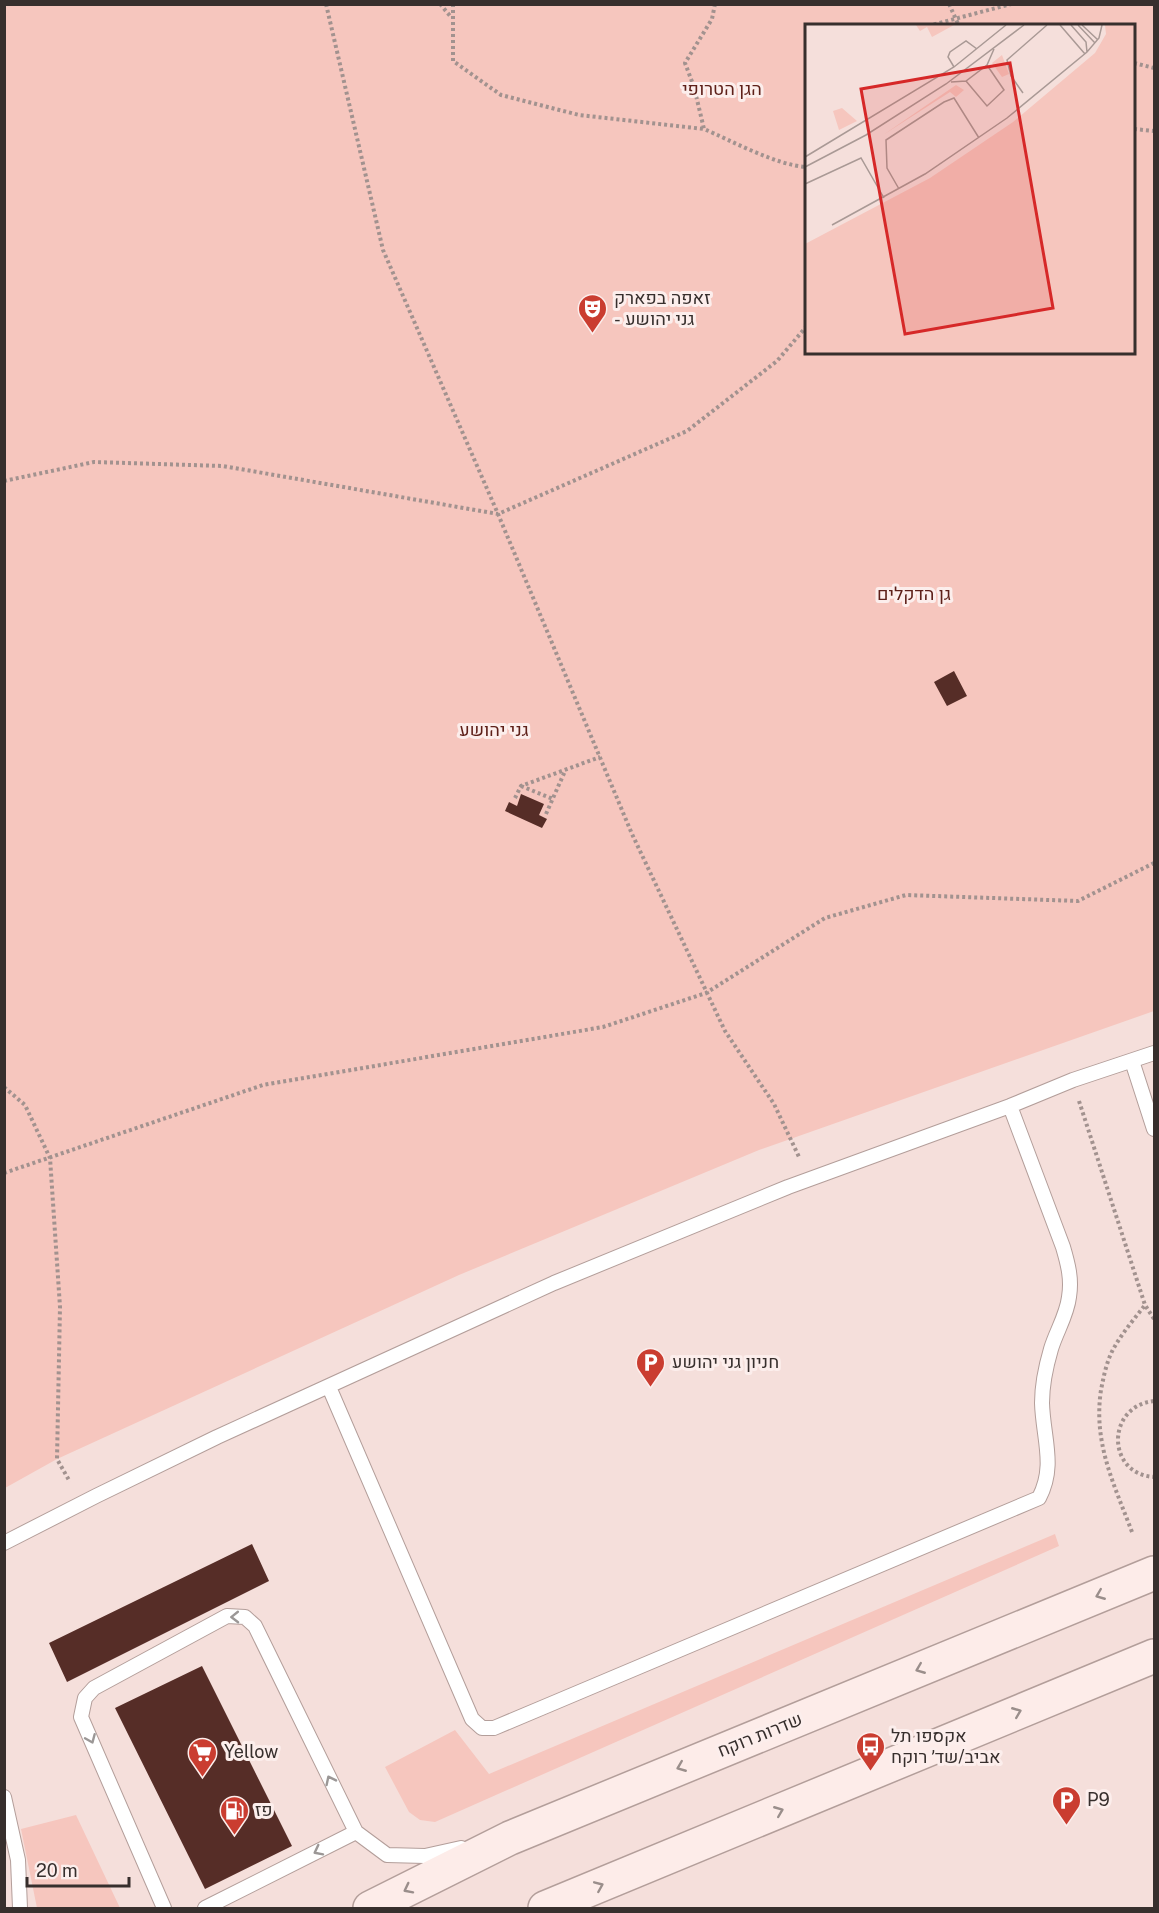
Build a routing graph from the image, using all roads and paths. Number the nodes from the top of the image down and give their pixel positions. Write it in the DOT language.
graph roads {
  1 [pos="326,4"];
  2 [pos="440,4"];
  3 [pos="453,4"];
  4 [pos="715,4"];
  5 [pos="949,4"];
  6 [pos="1011,4"];
  7 [pos="452,18"];
  8 [pos="956,18"];
  9 [pos="935,24"];
  10 [pos="958,24"];
  11 [pos="1135,63"];
  12 [pos="1155,68"];
  13 [pos="704,129"];
  14 [pos="1135,129"];
  15 [pos="1155,130"];
  16 [pos="805,167"];
  17 [pos="805,329"];
  18 [pos="4,481"];
  19 [pos="498,514"];
  20 [pos="600,757"];
  21 [pos="566,770"];
  22 [pos="521,786"];
  23 [pos="515,798"];
  24 [pos="553,799"];
  25 [pos="546,814"];
  26 [pos="1155,863"];
  27 [pos="706,993"];
  28 [pos="1155,1053"];
  29 [pos="1132,1061"];
  30 [pos="1073,1080"];
  31 [pos="4,1087"];
  32 [pos="1010,1106"];
  33 [pos="1155,1129"];
  34 [pos="50,1158"];
  35 [pos="4,1173"];
  36 [pos="810,1178"];
  37 [pos="1145,1305"];
  38 [pos="1155,1318"];
  39 [pos="329,1387"];
  40 [pos="1155,1401"];
  41 [pos="1155,1477"];
  42 [pos="83,1503"];
  43 [pos="1132,1532"];
  44 [pos="4,1543"];
  45 [pos="1155,1573"];
  46 [pos="1155,1656"];
  47 [pos="4,1797"];
  48 [pos="356,1832"];
  49 [pos="510,1838"];
  50 [pos="20,1908"];
  51 [pos="164,1908"];
  52 [pos="205,1908"];
  53 [pos="370,1908"];
  54 [pos="545,1908"];
  1 -- 19 [label="path"];
  2 -- 7 [label="path"];
  3 -- 7 [label="path"];
  4 -- 13 [label="path"];
  5 -- 8 [label="path"];
  6 -- 8 [label="path"];
  7 -- 13 [label="path"];
  8 -- 9 [label="path"];
  8 -- 10 [label="path"];
  11 -- 12 [label="path"];
  13 -- 16 [label="path"];
  14 -- 15 [label="path"];
  17 -- 19 [label="path"];
  18 -- 19 [label="path"];
  19 -- 20 [label="path"];
  20 -- 21 [label="path"];
  20 -- 27 [label="path"];
  21 -- 22 [label="path"];
  21 -- 24 [label="path"];
  22 -- 23 [label="path"];
  22 -- 24 [label="path"];
  24 -- 25 [label="path"];
  26 -- 27 [label="path"];
  27 -- 34 [label="path"];
  27 -- 36 [label="path"];
  28 -- 29 [label="lane"];
  29 -- 30 [label="lane"];
  29 -- 33 [label="lane"];
  30 -- 32 [label="lane"];
  30 -- 37 [label="path"];
  31 -- 34 [label="path"];
  32 -- 36 [label="lane"];
  32 -- 39 [label="lane"];
  34 -- 35 [label="path"];
  34 -- 42 [label="path"];
  36 -- 39 [label="lane"];
  37 -- 38 [label="path"];
  37 -- 43 [label="path"];
  39 -- 42 [label="lane"];
  40 -- 41 [label="path"];
  42 -- 44 [label="lane"];
  45 -- 49 [label="main road, שדרות רוקח, one-way"];
  54 -- 46 [label="main road, one-way"];
  47 -- 50 [label="lane"];
  48 -- 49 [label="lane"];
  48 -- 51 [label="lane, one-way"];
  48 -- 52 [label="lane, one-way"];
  49 -- 53 [label="main road, שדרות רוקח, one-way"];
}
